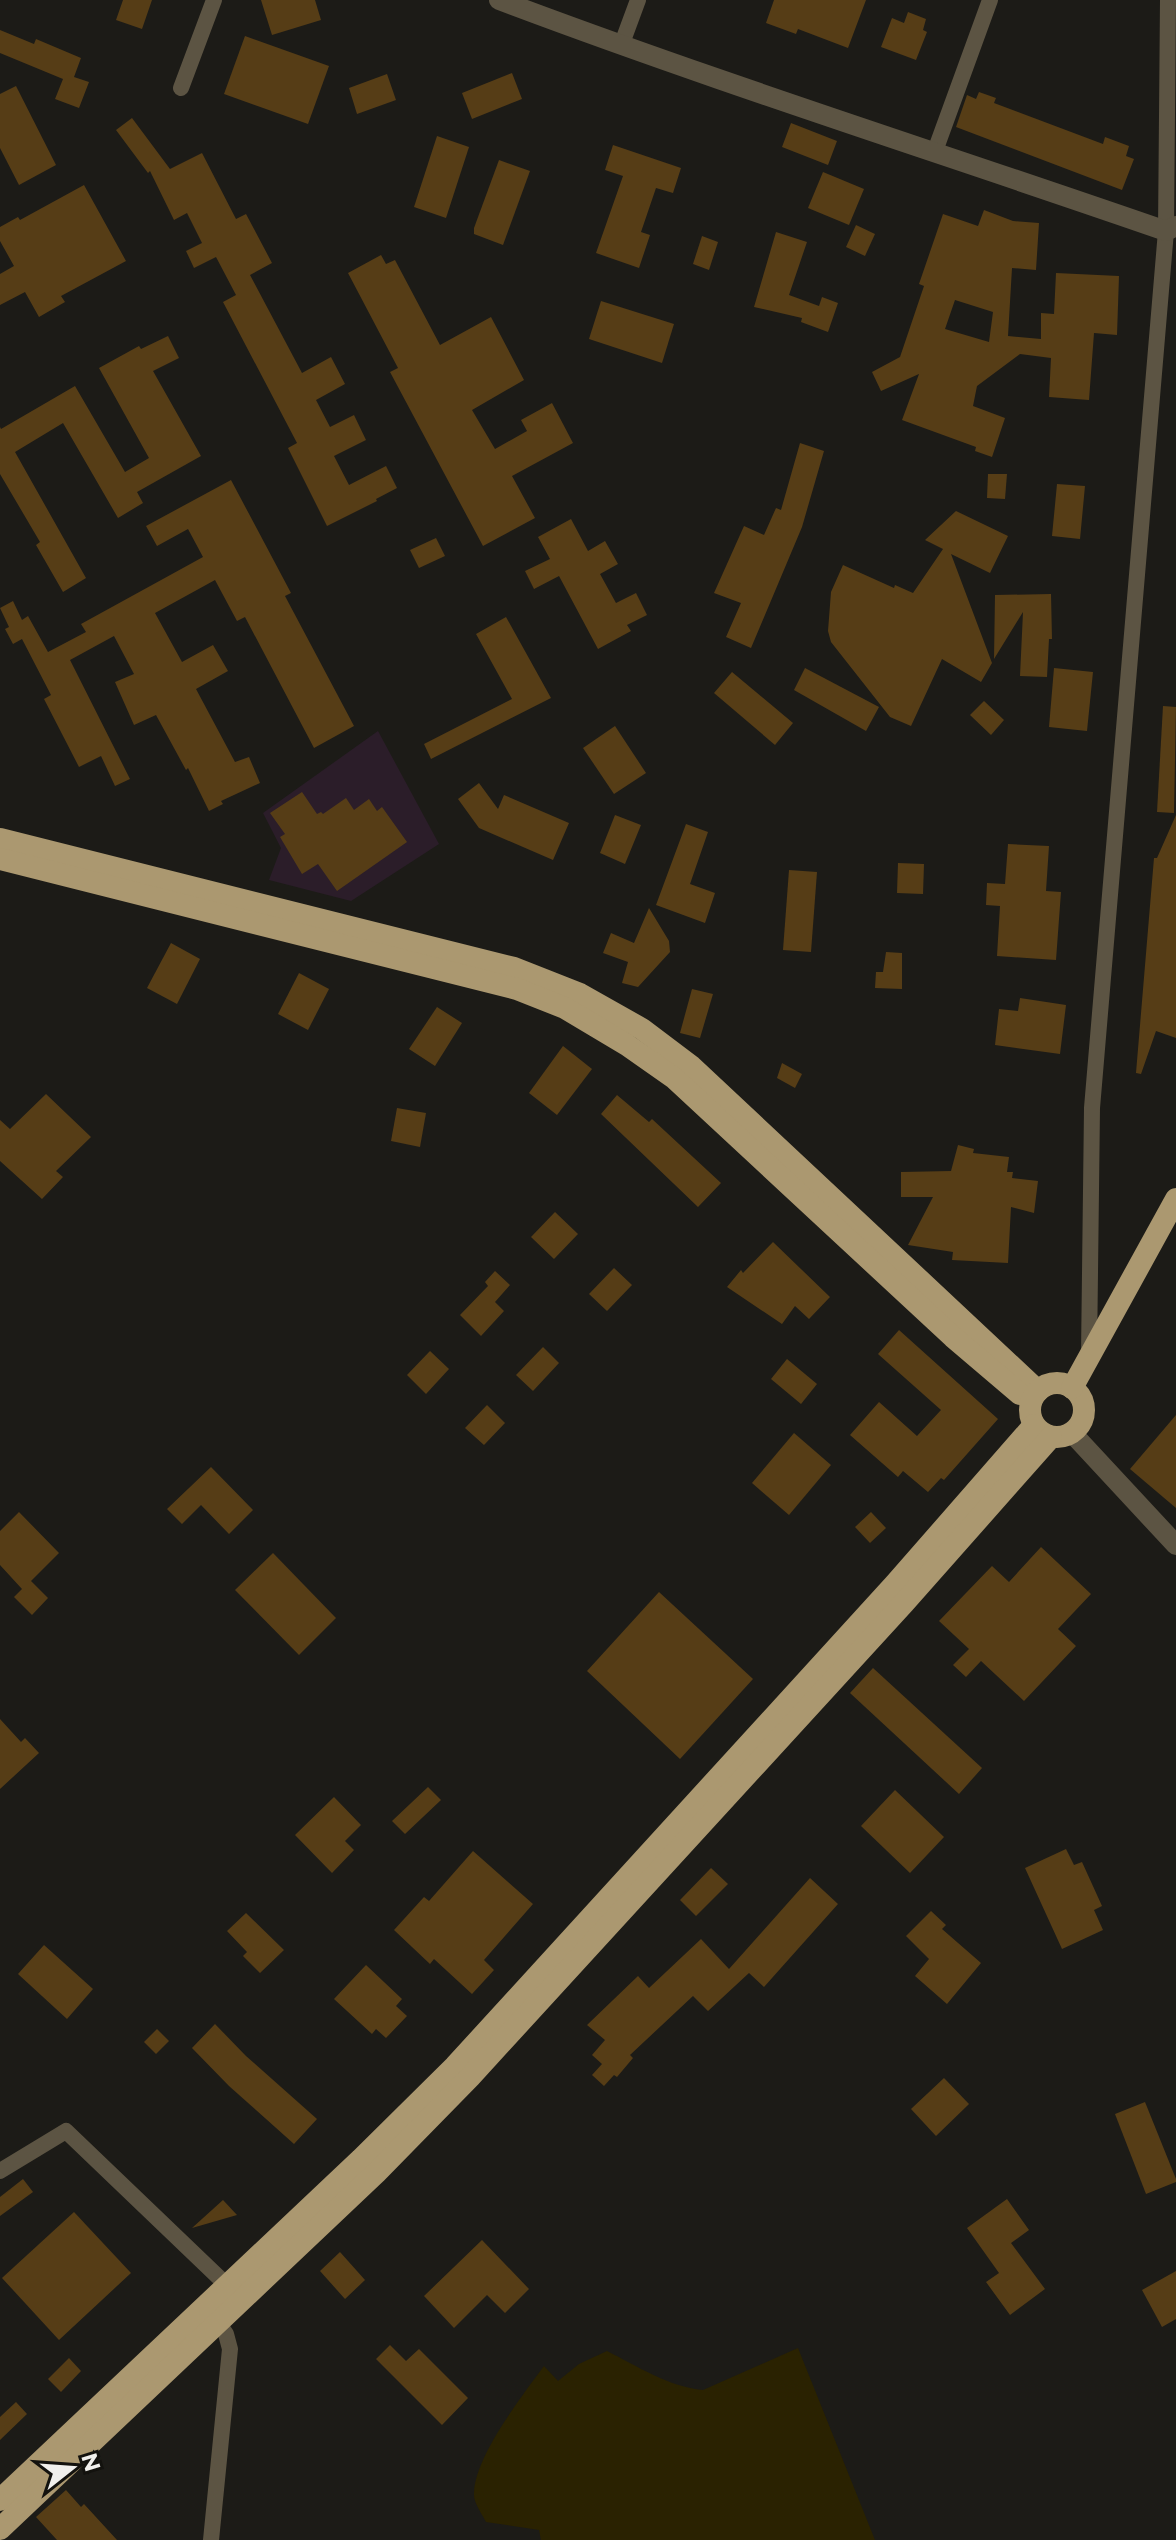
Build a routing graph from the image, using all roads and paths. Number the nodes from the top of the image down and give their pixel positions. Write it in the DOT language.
graph roads {
  1 [pos="214,0"];
  2 [pos="499,0"];
  3 [pos="638,0"];
  4 [pos="990,0"];
  5 [pos="1168,0"];
  6 [pos="621,46"];
  7 [pos="181,88"];
  8 [pos="935,151"];
  9 [pos="1171,229"];
  10 [pos="0,839"];
  11 [pos="0,859"];
  12 [pos="1176,1199"];
  13 [pos="1089,1355"];
  14 [pos="1072,1388"];
  15 [pos="1045,1418"];
  16 [pos="1176,1545"];
  17 [pos="0,2171"];
  18 [pos="234,2292"];
  19 [pos="211,2314"];
  20 [pos="0,2500"];
  21 [pos="0,2529"];
  22 [pos="211,2540"];
  1 -- 7 [label="street"];
  2 -- 6 [label="street"];
  3 -- 6 [label="street"];
  4 -- 8 [label="street"];
  5 -- 9 [label="street"];
  6 -- 8 [label="street"];
  8 -- 9 [label="street"];
  9 -- 13 [label="street"];
  10 -- 15 [label="highway"];
  11 -- 15 [label="highway"];
  12 -- 13 [label="highway"];
  13 -- 14 [label="highway"];
  14 -- 15 [label="highway"];
  14 -- 15 [label="highway"];
  15 -- 16 [label="street"];
  15 -- 18 [label="highway"];
  17 -- 18 [label="street"];
  18 -- 19 [label="highway"];
  19 -- 20 [label="highway"];
  19 -- 21 [label="highway"];
  19 -- 22 [label="street"];
}
